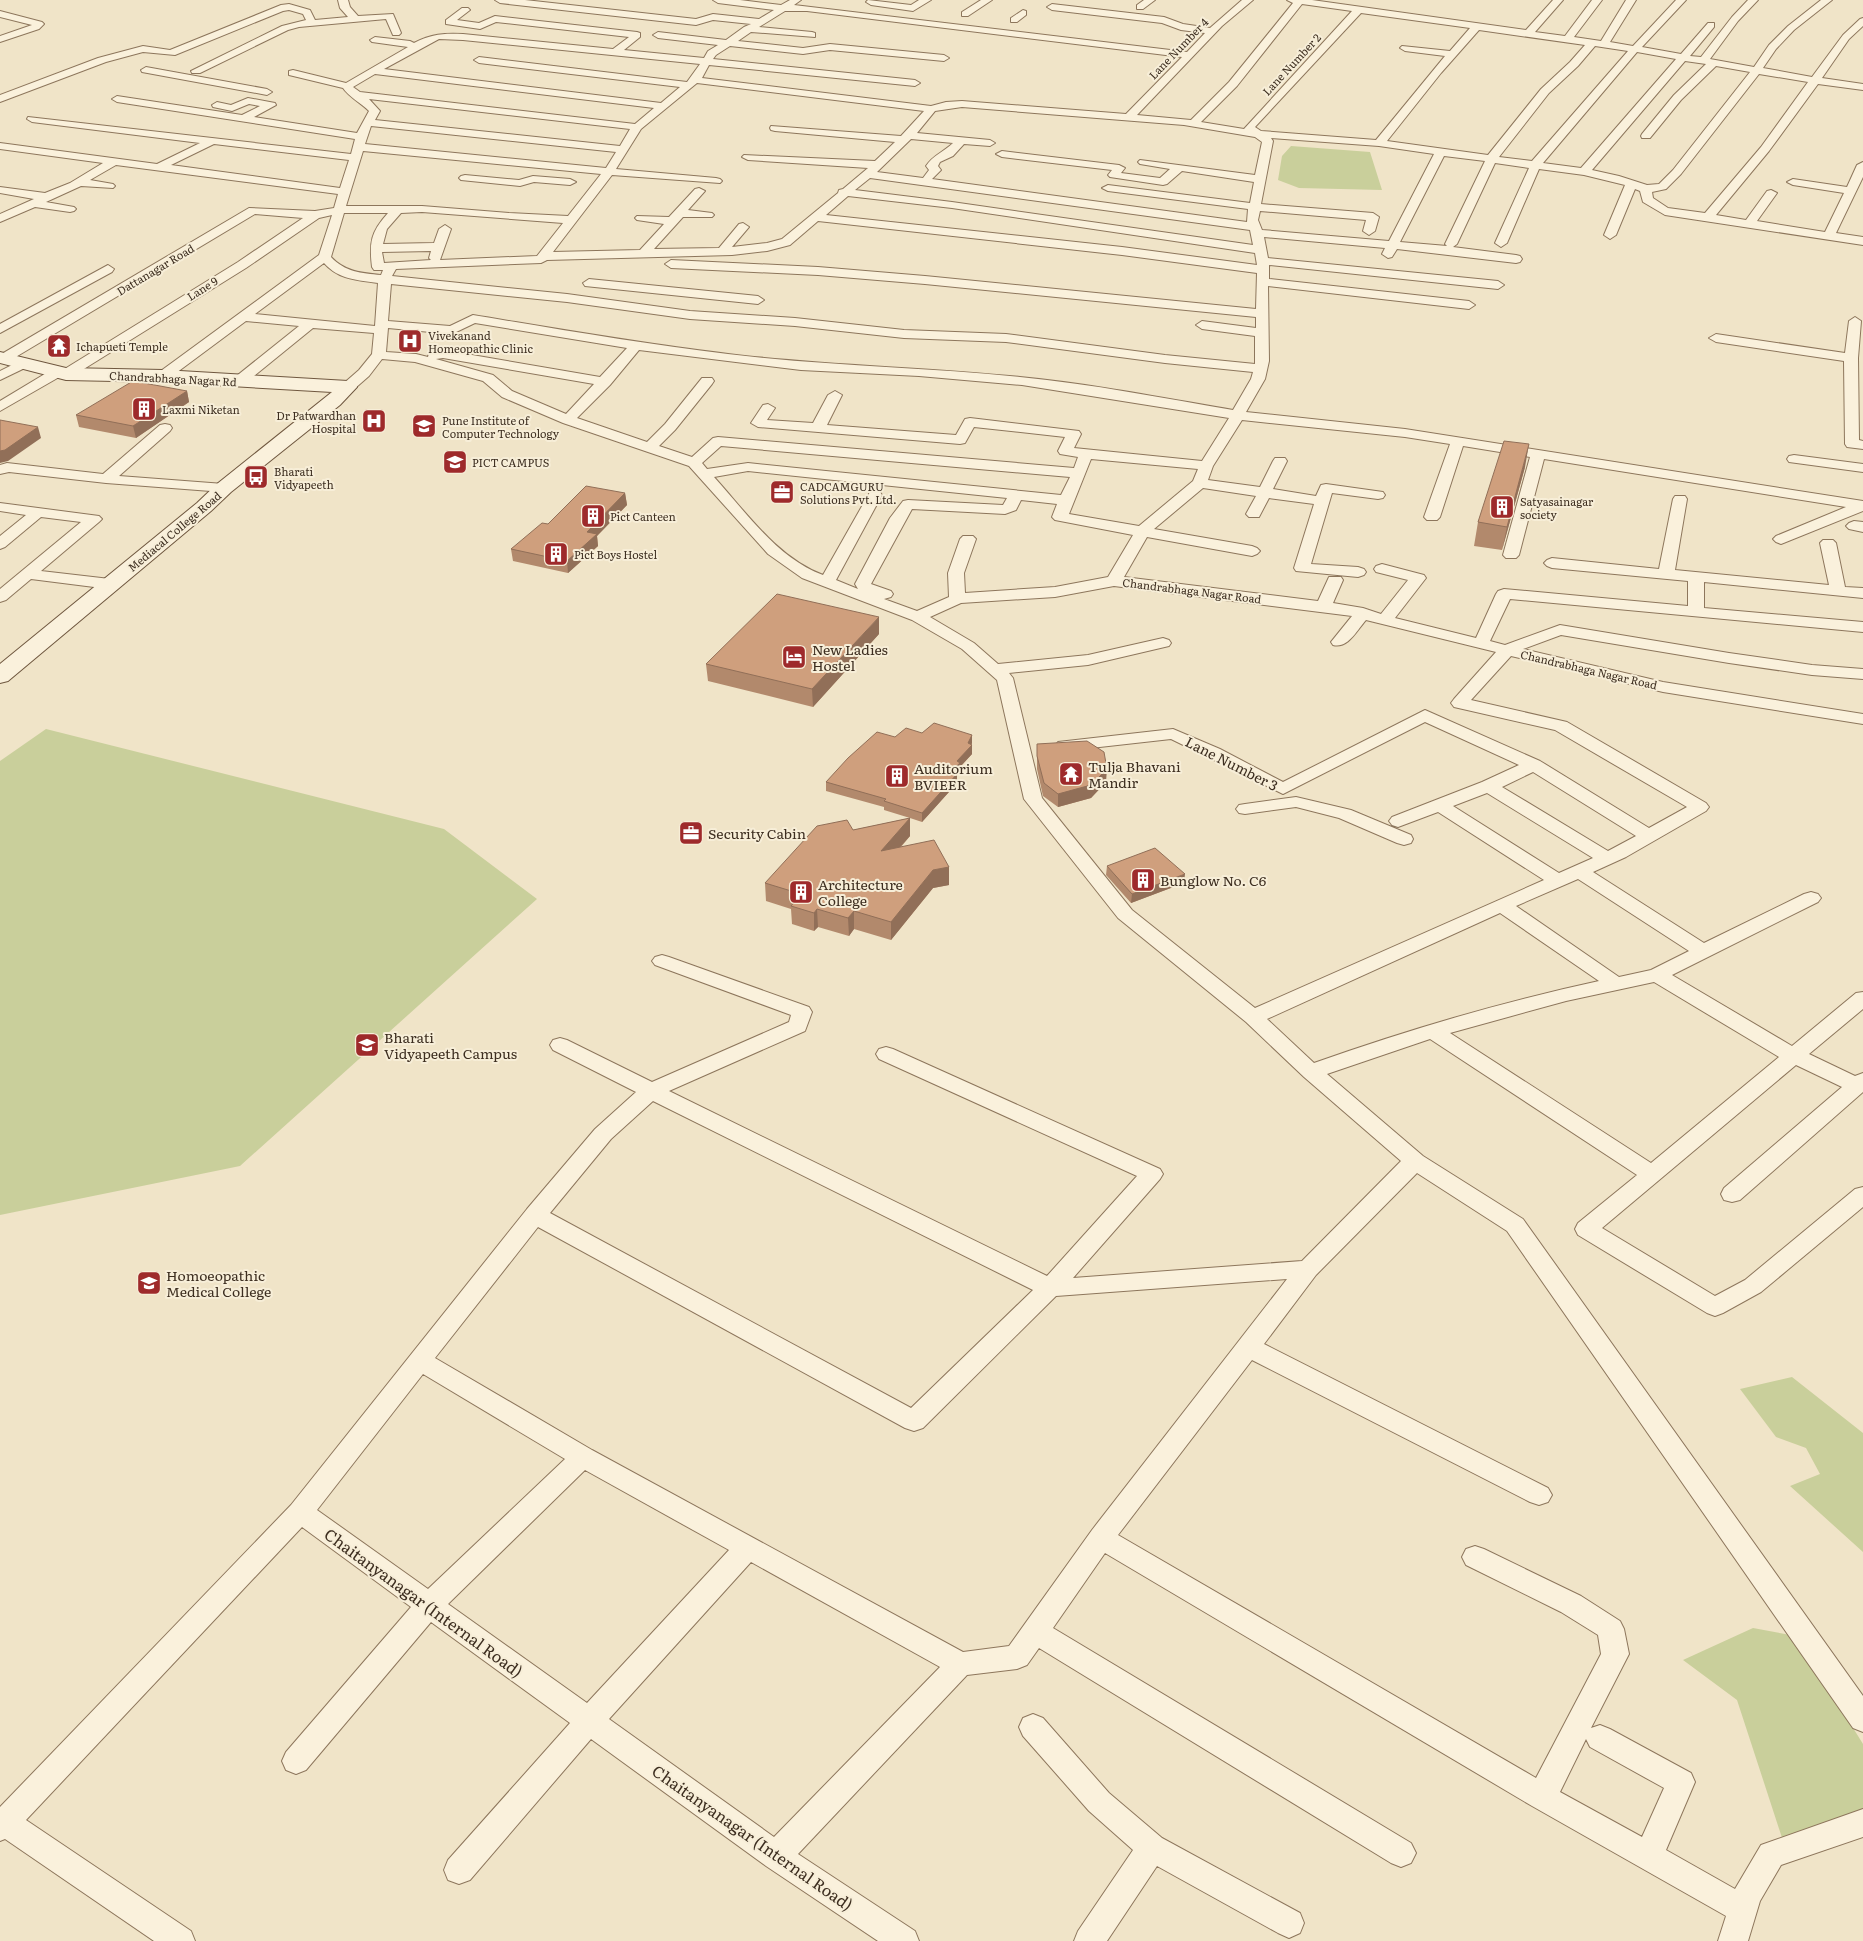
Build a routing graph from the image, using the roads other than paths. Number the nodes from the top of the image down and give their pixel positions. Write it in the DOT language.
graph roads {
  1 [pos="343,0"];
  2 [pos="500,0"];
  3 [pos="718,0"];
  4 [pos="796,0"];
  5 [pos="875,0"];
  6 [pos="926,0"];
  7 [pos="987,0"];
  8 [pos="1150,0"];
  9 [pos="1248,0"];
  10 [pos="1558,0"];
  11 [pos="1597,0"];
  12 [pos="1631,0"];
  13 [pos="1681,0"];
  14 [pos="1753,0"];
  15 [pos="1828,0"];
  16 [pos="1296,1"];
  17 [pos="1393,2"];
  18 [pos="1338,4"];
  19 [pos="1052,7"];
  20 [pos="780,8"];
  21 [pos="465,10"];
  22 [pos="1358,10"];
  23 [pos="1169,11"];
  24 [pos="505,12"];
  25 [pos="1023,13"];
  26 [pos="1386,14"];
  27 [pos="984,17"];
  28 [pos="2,18"];
  29 [pos="356,19"];
  30 [pos="495,19"];
  31 [pos="1863,21"];
  32 [pos="311,22"];
  33 [pos="759,22"];
  34 [pos="1032,23"];
  35 [pos="1711,25"];
  36 [pos="1477,26"];
  37 [pos="747,29"];
  38 [pos="1212,31"];
  39 [pos="396,34"];
  40 [pos="812,34"];
  41 [pos="1528,34"];
  42 [pos="658,35"];
  43 [pos="1468,37"];
  44 [pos="0,39"];
  45 [pos="1484,39"];
  46 [pos="1568,39"];
  47 [pos="375,40"];
  48 [pos="728,43"];
  49 [pos="1598,44"];
  50 [pos="419,45"];
  51 [pos="1405,48"];
  52 [pos="1635,49"];
  53 [pos="616,52"];
  54 [pos="1452,54"];
  55 [pos="1190,55"];
  56 [pos="1682,57"];
  57 [pos="944,58"];
  58 [pos="479,60"];
  59 [pos="707,62"];
  60 [pos="1708,62"];
  61 [pos="146,70"];
  62 [pos="1757,70"];
  63 [pos="196,71"];
  64 [pos="376,71"];
  65 [pos="292,73"];
  66 [pos="1814,80"];
  67 [pos="692,82"];
  68 [pos="915,83"];
  69 [pos="346,86"];
  70 [pos="1863,86"];
  71 [pos="358,95"];
  72 [pos="0,99"];
  73 [pos="248,101"];
  74 [pos="663,106"];
  75 [pos="930,111"];
  76 [pos="1129,117"];
  77 [pos="244,118"];
  78 [pos="32,119"];
  79 [pos="1034,120"];
  80 [pos="368,122"];
  81 [pos="1194,123"];
  82 [pos="637,127"];
  83 [pos="775,128"];
  84 [pos="1257,134"];
  85 [pos="1646,136"];
  86 [pos="906,137"];
  87 [pos="961,140"];
  88 [pos="212,141"];
  89 [pos="360,142"];
  90 [pos="990,143"];
  91 [pos="1378,143"];
  92 [pos="0,146"];
  93 [pos="621,149"];
  94 [pos="1441,152"];
  95 [pos="1002,154"];
  96 [pos="748,157"];
  97 [pos="356,158"];
  98 [pos="1492,158"];
  99 [pos="113,162"];
  100 [pos="1144,162"];
  101 [pos="878,164"];
  102 [pos="1536,164"];
  103 [pos="1863,165"];
  104 [pos="1179,167"];
  105 [pos="157,168"];
  106 [pos="1584,172"];
  107 [pos="608,173"];
  108 [pos="867,174"];
  109 [pos="928,177"];
  110 [pos="465,178"];
  111 [pos="1260,179"];
  112 [pos="716,181"];
  113 [pos="78,182"];
  114 [pos="1793,182"];
  115 [pos="1632,183"];
  116 [pos="599,185"];
  117 [pos="109,186"];
  118 [pos="1108,188"];
  119 [pos="1646,189"];
  120 [pos="0,190"];
  121 [pos="700,191"];
  122 [pos="1851,191"];
  123 [pos="346,192"];
  124 [pos="843,192"];
  125 [pos="1771,193"];
  126 [pos="46,198"];
  127 [pos="33,203"];
  128 [pos="519,206"];
  129 [pos="399,208"];
  130 [pos="1262,208"];
  131 [pos="70,209"];
  132 [pos="340,210"];
  133 [pos="315,215"];
  134 [pos="708,215"];
  135 [pos="509,217"];
  136 [pos="676,217"];
  137 [pos="814,217"];
  138 [pos="0,218"];
  139 [pos="641,218"];
  140 [pos="1707,218"];
  141 [pos="571,220"];
  142 [pos="1749,224"];
  143 [pos="743,227"];
  144 [pos="1259,228"];
  145 [pos="446,229"];
  146 [pos="1369,230"];
  147 [pos="1610,235"];
  148 [pos="1829,236"];
  149 [pos="1340,240"];
  150 [pos="1863,241"];
  151 [pos="1501,243"];
  152 [pos="1451,244"];
  153 [pos="1393,245"];
  154 [pos="439,246"];
  155 [pos="376,248"];
  156 [pos="723,251"];
  157 [pos="644,253"];
  158 [pos="1348,253"];
  159 [pos="543,256"];
  160 [pos="788,256"];
  161 [pos="325,257"];
  162 [pos="609,257"];
  163 [pos="1386,257"];
  164 [pos="1516,259"];
  165 [pos="432,264"];
  166 [pos="391,266"];
  167 [pos="1262,266"];
  168 [pos="108,269"];
  169 [pos="385,279"];
  170 [pos="589,283"];
  171 [pos="1498,285"];
  172 [pos="709,295"];
  173 [pos="573,299"];
  174 [pos="758,300"];
  175 [pos="1469,305"];
  176 [pos="1263,314"];
  177 [pos="690,315"];
  178 [pos="244,317"];
  179 [pos="1855,321"];
  180 [pos="312,323"];
  181 [pos="1202,325"];
  182 [pos="380,327"];
  183 [pos="0,329"];
  184 [pos="1263,333"];
  185 [pos="1716,338"];
  186 [pos="636,346"];
  187 [pos="380,355"];
  188 [pos="416,358"];
  189 [pos="1851,358"];
  190 [pos="1,364"];
  191 [pos="1260,369"];
  192 [pos="62,373"];
  193 [pos="163,376"];
  194 [pos="239,381"];
  195 [pos="707,381"];
  196 [pos="605,382"];
  197 [pos="348,387"];
  198 [pos="835,395"];
  199 [pos="0,407"];
  200 [pos="768,408"];
  201 [pos="1238,415"];
  202 [pos="568,420"];
  203 [pos="165,428"];
  204 [pos="818,428"];
  205 [pos="1458,441"];
  206 [pos="1863,445"];
  207 [pos="650,448"];
  208 [pos="1538,453"];
  209 [pos="1086,454"];
  210 [pos="1794,459"];
  211 [pos="1280,461"];
  212 [pos="694,463"];
  213 [pos="1206,466"];
  214 [pos="1863,468"];
  215 [pos="0,470"];
  216 [pos="1079,473"];
  217 [pos="704,474"];
  218 [pos="106,479"];
  219 [pos="1200,482"];
  220 [pos="224,488"];
  221 [pos="1263,492"];
  222 [pos="875,495"];
  223 [pos="1016,495"];
  224 [pos="1378,495"];
  225 [pos="1680,498"];
  226 [pos="1066,500"];
  227 [pos="1321,501"];
  228 [pos="1863,505"];
  229 [pos="0,507"];
  230 [pos="38,512"];
  231 [pos="1254,514"];
  232 [pos="1432,516"];
  233 [pos="1144,530"];
  234 [pos="968,539"];
  235 [pos="1781,539"];
  236 [pos="1828,543"];
  237 [pos="0,544"];
  238 [pos="1252,551"];
  239 [pos="1511,555"];
  240 [pos="1552,563"];
  241 [pos="1382,569"];
  242 [pos="1358,572"];
  243 [pos="1666,574"];
  244 [pos="26,577"];
  245 [pos="1696,577"];
  246 [pos="1335,580"];
  247 [pos="1114,581"];
  248 [pos="826,583"];
  249 [pos="107,588"];
  250 [pos="1838,591"];
  251 [pos="1863,593"];
  252 [pos="0,597"];
  253 [pos="957,599"];
  254 [pos="1324,606"];
  255 [pos="1696,611"];
  256 [pos="1363,613"];
  257 [pos="926,614"];
  258 [pos="1385,620"];
  259 [pos="1863,627"];
  260 [pos="1339,642"];
  261 [pos="1163,643"];
  262 [pos="1481,644"];
  263 [pos="1508,650"];
  264 [pos="994,669"];
  265 [pos="1863,674"];
  266 [pos="0,676"];
  267 [pos="1863,719"];
  268 [pos="1037,749"];
  269 [pos="1534,765"];
  270 [pos="1488,786"];
  271 [pos="1439,805"];
  272 [pos="1244,809"];
  273 [pos="1398,821"];
  274 [pos="1649,836"];
  275 [pos="1404,839"];
  276 [pos="1607,858"];
  277 [pos="1579,871"];
  278 [pos="1556,880"];
  279 [pos="1811,898"];
  280 [pos="1501,905"];
  281 [pos="1704,952"];
  282 [pos="662,961"];
  283 [pos="1657,975"];
  284 [pos="1615,983"];
  285 [pos="1863,998"];
  286 [pos="1253,1017"];
  287 [pos="1432,1031"];
  288 [pos="560,1045"];
  289 [pos="886,1054"];
  290 [pos="1794,1056"];
  291 [pos="1311,1072"];
  292 [pos="1860,1083"];
  293 [pos="651,1091"];
  294 [pos="1415,1161"];
  295 [pos="1652,1174"];
  296 [pos="1732,1194"];
  297 [pos="1863,1195"];
  298 [pos="536,1215"];
  299 [pos="1308,1269"];
  300 [pos="1050,1288"];
  301 [pos="1248,1347"];
  302 [pos="420,1361"];
  303 [pos="583,1457"];
  304 [pos="1539,1495"];
  305 [pos="300,1512"];
  306 [pos="1101,1538"];
  307 [pos="748,1547"];
  308 [pos="1475,1557"];
  309 [pos="429,1605"];
  310 [pos="1034,1631"];
  311 [pos="960,1664"];
  312 [pos="1863,1718"];
  313 [pos="589,1721"];
  314 [pos="1033,1728"];
  315 [pos="1600,1738"];
  316 [pos="296,1761"];
  317 [pos="1542,1797"];
  318 [pos="1863,1823"];
  319 [pos="3,1825"];
  320 [pos="1152,1848"];
  321 [pos="1401,1852"];
  322 [pos="776,1856"];
  323 [pos="1649,1856"];
  324 [pos="459,1870"];
  325 [pos="1743,1909"];
  326 [pos="1289,1923"];
  327 [pos="180,1941"];
  328 [pos="904,1941"];
  329 [pos="1089,1941"];
  330 [pos="1733,1941"];
  1 -- 29 [label="street"];
  2 -- 33 [label="street"];
  3 -- 20 [label="street"];
  4 -- 20 [label="street"];
  5 -- 6 [label="street"];
  7 -- 27 [label="street"];
  8 -- 23 [label="street"];
  9 -- 38 [label="street, Lane Number 4"];
  10 -- 41 [label="street"];
  11 -- 46 [label="street"];
  12 -- 49 [label="street"];
  13 -- 52 [label="street"];
  14 -- 60 [label="street"];
  15 -- 62 [label="street"];
  16 -- 18 [label="street"];
  16 -- 81 [label="street"];
  17 -- 26 [label="street"];
  18 -- 22 [label="street"];
  19 -- 38 [label="street"];
  20 -- 33 [label="street"];
  20 -- 55 [label="street"];
  21 -- 30 [label="street"];
  22 -- 26 [label="street"];
  22 -- 84 [label="street, Lane Number 2"];
  24 -- 30 [label="street"];
  25 -- 34 [label="street"];
  26 -- 36 [label="street"];
  28 -- 44 [label="street"];
  29 -- 32 [label="street"];
  29 -- 39 [label="street"];
  30 -- 53 [label="street"];
  31 -- 66 [label="street"];
  32 -- 63 [label="street"];
  32 -- 72 [label="street"];
  33 -- 37 [label="street"];
  35 -- 56 [label="street"];
  36 -- 41 [label="street"];
  36 -- 43 [label="street"];
  37 -- 40 [label="street"];
  37 -- 48 [label="street"];
  38 -- 55 [label="street, Lane Number 4"];
  41 -- 46 [label="street"];
  42 -- 48 [label="street"];
  43 -- 45 [label="street"];
  43 -- 54 [label="street"];
  46 -- 49 [label="street"];
  47 -- 50 [label="street"];
  48 -- 57 [label="street"];
  48 -- 59 [label="street"];
  49 -- 52 [label="street"];
  49 -- 98 [label="street"];
  50 -- 53 [label="street"];
  50 -- 64 [label="street"];
  51 -- 54 [label="street"];
  52 -- 56 [label="street"];
  52 -- 102 [label="street"];
  53 -- 59 [label="street"];
  54 -- 91 [label="street"];
  55 -- 76 [label="street, Lane Number 4"];
  56 -- 60 [label="street"];
  56 -- 106 [label="street"];
  58 -- 67 [label="street"];
  59 -- 67 [label="street"];
  59 -- 68 [label="street"];
  60 -- 62 [label="street"];
  60 -- 85 [label="street"];
  61 -- 73 [label="street"];
  62 -- 66 [label="street"];
  62 -- 119 [label="street"];
  64 -- 69 [label="street"];
  64 -- 74 [label="street"];
  65 -- 69 [label="street"];
  66 -- 70 [label="street"];
  66 -- 140 [label="street"];
  67 -- 74 [label="street"];
  67 -- 75 [label="street"];
  69 -- 71 [label="street"];
  71 -- 80 [label="street"];
  71 -- 82 [label="street"];
  73 -- 77 [label="street"];
  73 -- 77 [label="street"];
  74 -- 82 [label="street"];
  75 -- 76 [label="street"];
  75 -- 79 [label="street"];
  75 -- 86 [label="street"];
  76 -- 81 [label="street"];
  77 -- 89 [label="street"];
  78 -- 88 [label="street"];
  80 -- 89 [label="street"];
  80 -- 93 [label="street"];
  81 -- 84 [label="street"];
  82 -- 93 [label="street"];
  83 -- 86 [label="street"];
  84 -- 91 [label="street"];
  84 -- 111 [label="street"];
  86 -- 87 [label="street"];
  86 -- 101 [label="street"];
  87 -- 90 [label="street"];
  87 -- 109 [label="street"];
  88 -- 97 [label="street"];
  88 -- 105 [label="street"];
  89 -- 97 [label="street"];
  89 -- 107 [label="street"];
  91 -- 94 [label="street"];
  92 -- 99 [label="street"];
  93 -- 107 [label="street"];
  94 -- 98 [label="street"];
  94 -- 153 [label="street"];
  95 -- 104 [label="street"];
  96 -- 101 [label="street"];
  97 -- 123 [label="street"];
  98 -- 102 [label="street"];
  98 -- 152 [label="street"];
  99 -- 105 [label="street"];
  99 -- 113 [label="street"];
  100 -- 104 [label="street"];
  101 -- 108 [label="street"];
  102 -- 106 [label="street"];
  102 -- 151 [label="street"];
  103 -- 122 [label="street"];
  104 -- 111 [label="street"];
  105 -- 123 [label="street"];
  106 -- 115 [label="street"];
  107 -- 112 [label="street"];
  107 -- 116 [label="street"];
  108 -- 124 [label="street"];
  108 -- 144 [label="street"];
  110 -- 116 [label="street"];
  111 -- 130 [label="street"];
  113 -- 117 [label="street"];
  113 -- 126 [label="street"];
  114 -- 122 [label="street"];
  115 -- 119 [label="street"];
  115 -- 147 [label="street"];
  116 -- 141 [label="street"];
  118 -- 130 [label="street"];
  119 -- 140 [label="street"];
  120 -- 126 [label="street"];
  121 -- 136 [label="street"];
  122 -- 148 [label="street"];
  123 -- 132 [label="street"];
  124 -- 137 [label="street"];
  124 -- 167 [label="street"];
  125 -- 142 [label="street"];
  126 -- 127 [label="street"];
  127 -- 131 [label="street"];
  127 -- 138 [label="street"];
  128 -- 135 [label="street"];
  129 -- 132 [label="street, Lane 9"];
  129 -- 135 [label="street, Lane 9"];
  129 -- 155 [label="street"];
  130 -- 144 [label="street"];
  130 -- 146 [label="street"];
  132 -- 133 [label="street, Lane 9"];
  132 -- 161 [label="street"];
  133 -- 190 [label="street, Dattanagar Road"];
  133 -- 192 [label="street, Lane 9"];
  134 -- 136 [label="street"];
  135 -- 141 [label="street, Lane 9"];
  136 -- 139 [label="street"];
  136 -- 157 [label="street"];
  137 -- 160 [label="street"];
  137 -- 167 [label="street"];
  140 -- 142 [label="street"];
  141 -- 159 [label="street"];
  142 -- 148 [label="street"];
  143 -- 156 [label="street"];
  144 -- 149 [label="street"];
  144 -- 167 [label="street"];
  145 -- 154 [label="street"];
  148 -- 150 [label="street"];
  149 -- 153 [label="street"];
  149 -- 158 [label="street"];
  153 -- 163 [label="street"];
  153 -- 164 [label="street"];
  154 -- 155 [label="street"];
  154 -- 165 [label="street"];
  155 -- 166 [label="street"];
  156 -- 157 [label="street"];
  156 -- 160 [label="street"];
  157 -- 162 [label="street"];
  159 -- 162 [label="street"];
  159 -- 165 [label="street"];
  160 -- 162 [label="street"];
  160 -- 176 [label="street"];
  161 -- 169 [label="street"];
  161 -- 178 [label="street"];
  162 -- 170 [label="street"];
  165 -- 166 [label="street"];
  166 -- 169 [label="street"];
  167 -- 171 [label="street"];
  167 -- 175 [label="street"];
  167 -- 176 [label="street"];
  168 -- 183 [label="street"];
  169 -- 173 [label="street"];
  169 -- 182 [label="street"];
  170 -- 172 [label="street"];
  170 -- 173 [label="street"];
  172 -- 174 [label="street"];
  172 -- 177 [label="street"];
  173 -- 177 [label="street"];
  176 -- 184 [label="street"];
  177 -- 191 [label="street"];
  178 -- 180 [label="street"];
  178 -- 193 [label="street"];
  179 -- 189 [label="street"];
  180 -- 182 [label="street"];
  180 -- 194 [label="street"];
  181 -- 184 [label="street"];
  182 -- 186 [label="street"];
  182 -- 187 [label="street"];
  184 -- 191 [label="street"];
  185 -- 189 [label="street"];
  186 -- 196 [label="street"];
  186 -- 201 [label="street"];
  187 -- 188 [label="street"];
  187 -- 197 [label="street"];
  188 -- 196 [label="street"];
  188 -- 202 [label="street"];
  189 -- 206 [label="street"];
  190 -- 192 [label="street, Chandrabhaga Nagar Rd"];
  191 -- 201 [label="street"];
  192 -- 193 [label="street, Chandrabhaga Nagar Rd"];
  192 -- 199 [label="street, Lane 9"];
  193 -- 194 [label="street, Chandrabhaga Nagar Rd"];
  194 -- 197 [label="street, Chandrabhaga Nagar Rd"];
  195 -- 207 [label="street"];
  196 -- 202 [label="street"];
  197 -- 220 [label="street, Mediacal College Road"];
  198 -- 204 [label="street"];
  200 -- 204 [label="street"];
  201 -- 205 [label="street"];
  201 -- 213 [label="street"];
  202 -- 207 [label="street"];
  203 -- 218 [label="street"];
  204 -- 209 [label="street"];
  205 -- 208 [label="street"];
  205 -- 232 [label="street"];
  207 -- 212 [label="street"];
  208 -- 228 [label="street"];
  208 -- 239 [label="street"];
  209 -- 213 [label="street"];
  209 -- 216 [label="street"];
  210 -- 214 [label="street"];
  211 -- 221 [label="street"];
  212 -- 216 [label="street"];
  212 -- 217 [label="street"];
  213 -- 219 [label="street"];
  215 -- 218 [label="street"];
  216 -- 226 [label="street"];
  217 -- 223 [label="street"];
  217 -- 248 [label="street"];
  218 -- 220 [label="street"];
  219 -- 221 [label="street"];
  219 -- 233 [label="street"];
  220 -- 249 [label="street, Mediacal College Road"];
  221 -- 227 [label="street"];
  221 -- 231 [label="street"];
  222 -- 248 [label="street"];
  223 -- 226 [label="street"];
  223 -- 257 [label="street"];
  224 -- 227 [label="street"];
  225 -- 243 [label="street"];
  226 -- 233 [label="street"];
  227 -- 242 [label="street"];
  228 -- 235 [label="street"];
  229 -- 230 [label="street"];
  230 -- 237 [label="street"];
  230 -- 244 [label="street"];
  233 -- 238 [label="street"];
  233 -- 247 [label="street"];
  234 -- 253 [label="street"];
  236 -- 250 [label="street"];
  240 -- 243 [label="street"];
  241 -- 258 [label="street"];
  243 -- 245 [label="street"];
  244 -- 249 [label="street"];
  244 -- 252 [label="street"];
  245 -- 250 [label="street"];
  245 -- 255 [label="street"];
  246 -- 254 [label="street"];
  247 -- 253 [label="street, Chandrabhaga Nagar Road"];
  247 -- 254 [label="street, Chandrabhaga Nagar Road"];
  248 -- 257 [label="street"];
  249 -- 266 [label="street, Mediacal College Road"];
  250 -- 251 [label="street"];
  253 -- 257 [label="street, Chandrabhaga Nagar Road"];
  254 -- 256 [label="street, Chandrabhaga Nagar Road"];
  255 -- 259 [label="street"];
  255 -- 262 [label="street"];
  256 -- 258 [label="street, Chandrabhaga Nagar Road"];
  256 -- 260 [label="street"];
  257 -- 264 [label="street"];
  258 -- 262 [label="street, Chandrabhaga Nagar Road"];
  261 -- 264 [label="street"];
  262 -- 263 [label="street, Chandrabhaga Nagar Road"];
  263 -- 265 [label="street"];
  263 -- 267 [label="street, Chandrabhaga Nagar Road"];
  263 -- 274 [label="street"];
  264 -- 268 [label="street"];
  268 -- 269 [label="street, Lane Number 3"];
  268 -- 286 [label="street"];
  269 -- 270 [label="street"];
  269 -- 274 [label="street"];
  270 -- 271 [label="street"];
  270 -- 276 [label="street"];
  271 -- 273 [label="street"];
  271 -- 278 [label="street"];
  272 -- 275 [label="street"];
  274 -- 276 [label="street"];
  276 -- 277 [label="street"];
  277 -- 278 [label="street"];
  277 -- 281 [label="street"];
  278 -- 280 [label="street"];
  279 -- 281 [label="street"];
  280 -- 284 [label="street"];
  280 -- 286 [label="street"];
  281 -- 283 [label="street"];
  282 -- 293 [label="street"];
  283 -- 284 [label="street"];
  283 -- 290 [label="street"];
  284 -- 287 [label="street"];
  285 -- 290 [label="street"];
  286 -- 291 [label="street"];
  287 -- 291 [label="street"];
  287 -- 295 [label="street"];
  288 -- 293 [label="street"];
  289 -- 300 [label="street"];
  290 -- 292 [label="street"];
  290 -- 295 [label="street"];
  291 -- 294 [label="street"];
  292 -- 296 [label="street"];
  293 -- 298 [label="street"];
  293 -- 300 [label="street"];
  294 -- 299 [label="street"];
  294 -- 312 [label="street"];
  295 -- 297 [label="street"];
  298 -- 300 [label="street"];
  298 -- 302 [label="street"];
  299 -- 300 [label="street"];
  299 -- 301 [label="street"];
  301 -- 304 [label="street"];
  301 -- 306 [label="street"];
  302 -- 303 [label="street"];
  302 -- 305 [label="street"];
  303 -- 307 [label="street"];
  303 -- 309 [label="street"];
  305 -- 309 [label="street, Chaitanyanagar (Internal Road)"];
  305 -- 319 [label="street"];
  306 -- 310 [label="street"];
  306 -- 317 [label="street"];
  307 -- 311 [label="street"];
  307 -- 313 [label="street"];
  308 -- 317 [label="street"];
  309 -- 313 [label="street, Chaitanyanagar (Internal Road)"];
  309 -- 316 [label="street"];
  310 -- 311 [label="street"];
  310 -- 321 [label="street"];
  311 -- 322 [label="street"];
  313 -- 322 [label="street, Chaitanyanagar (Internal Road)"];
  313 -- 324 [label="street"];
  314 -- 320 [label="street"];
  315 -- 323 [label="street"];
  317 -- 323 [label="street"];
  318 -- 325 [label="street"];
  319 -- 327 [label="street"];
  320 -- 326 [label="street"];
  320 -- 329 [label="street"];
  322 -- 328 [label="street, Chaitanyanagar (Internal Road)"];
  323 -- 325 [label="street"];
  325 -- 330 [label="street"];
}
